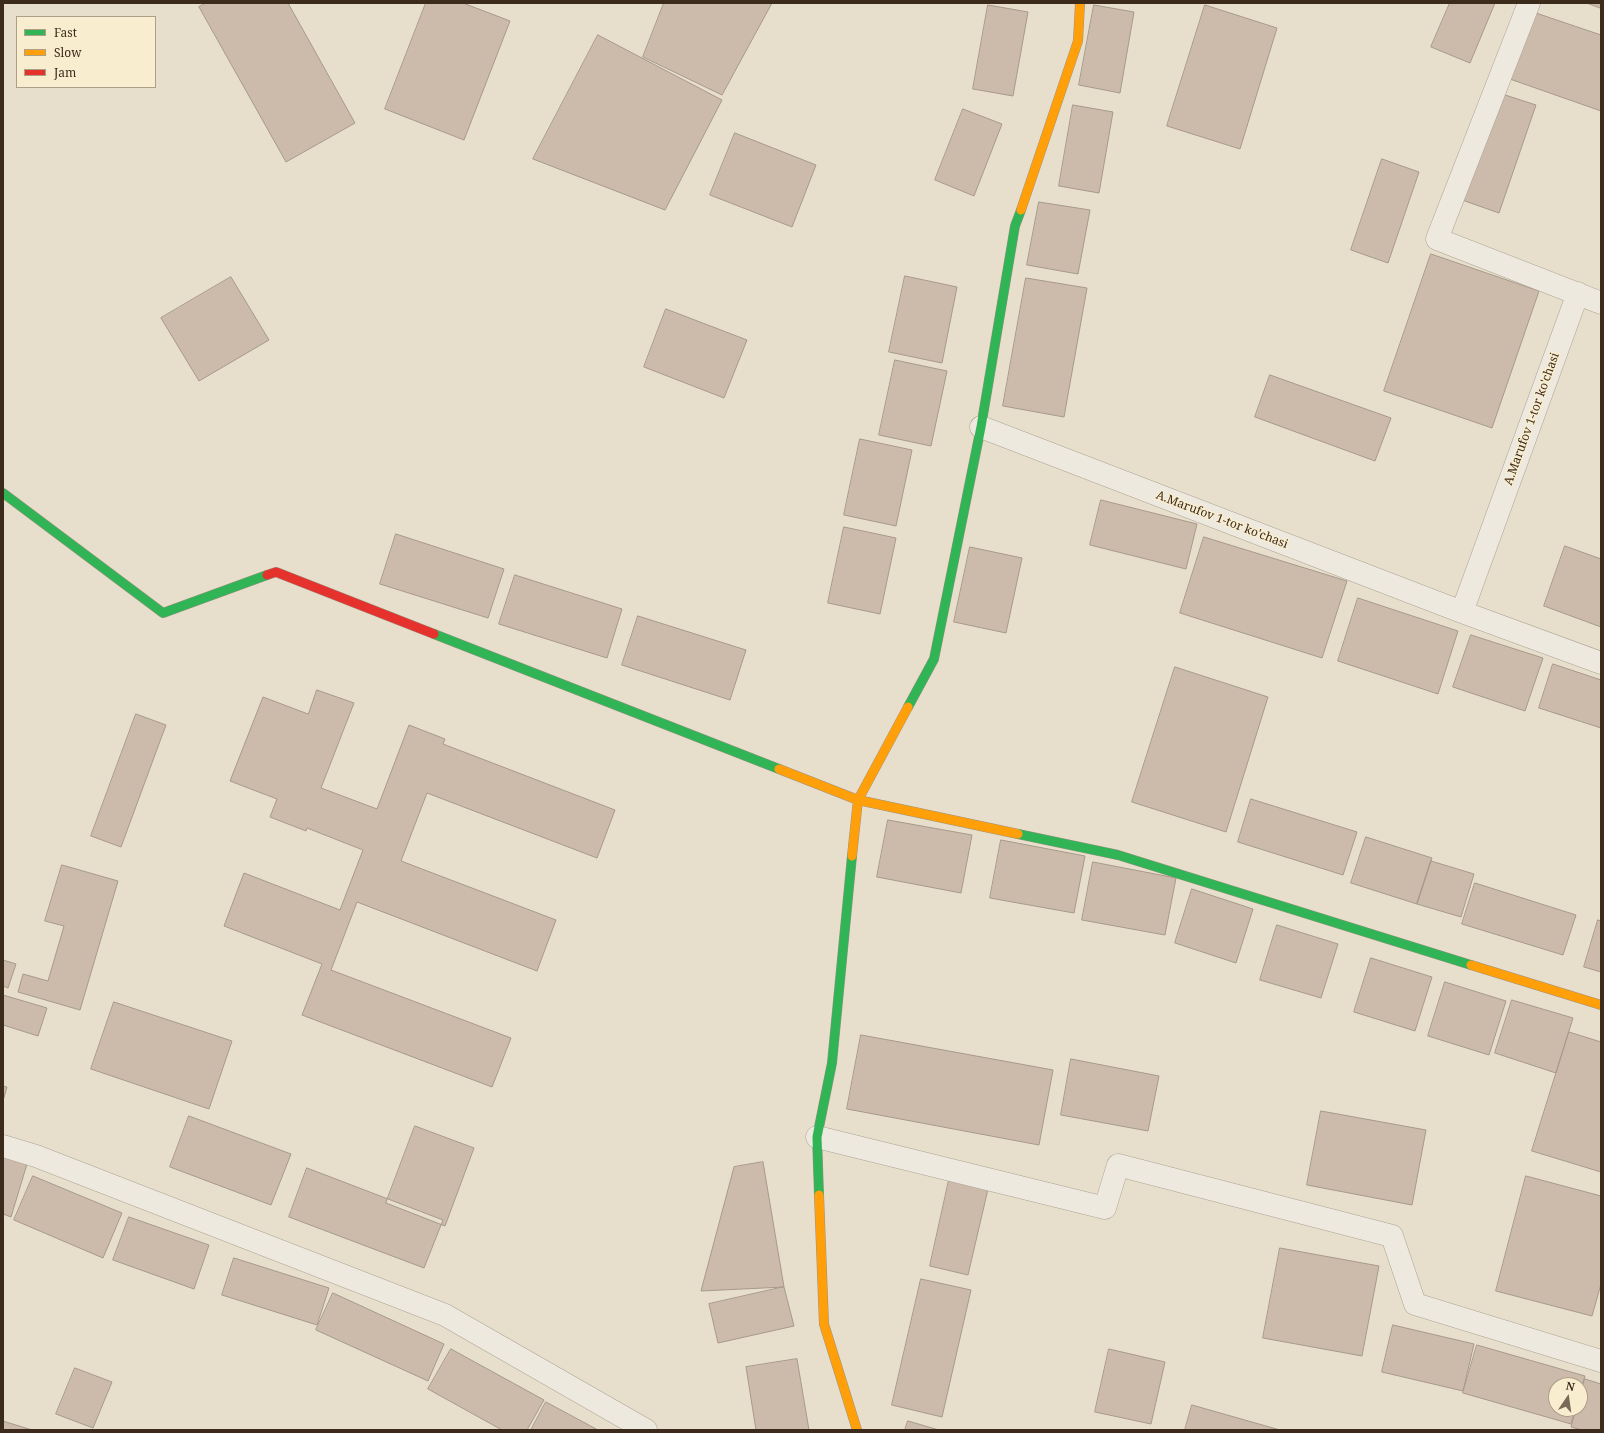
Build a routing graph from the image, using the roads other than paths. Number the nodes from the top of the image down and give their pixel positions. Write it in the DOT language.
graph roads {
  1 [pos="1080,3"];
  2 [pos="1529,3"];
  3 [pos="1578,293"];
  4 [pos="1601,303"];
  5 [pos="981,427"];
  6 [pos="3,493"];
  7 [pos="1462,612"];
  8 [pos="1601,663"];
  9 [pos="858,800"];
  10 [pos="1601,1005"];
  11 [pos="817,1137"];
  12 [pos="3,1146"];
  13 [pos="1601,1361"];
  14 [pos="646,1430"];
  15 [pos="857,1430"];
  1 -- 5 [label="street"];
  2 -- 3 [label="street"];
  3 -- 4 [label="street"];
  3 -- 7 [label="street, A.Marufov 1-tor ko'chasi"];
  5 -- 7 [label="street, A.Marufov 1-tor ko'chasi"];
  5 -- 9 [label="street"];
  6 -- 9 [label="street"];
  7 -- 8 [label="street, A.Marufov 1-tor ko'chasi"];
  9 -- 10 [label="street"];
  9 -- 11 [label="street"];
  11 -- 13 [label="street"];
  11 -- 15 [label="street"];
  12 -- 14 [label="street"];
}
